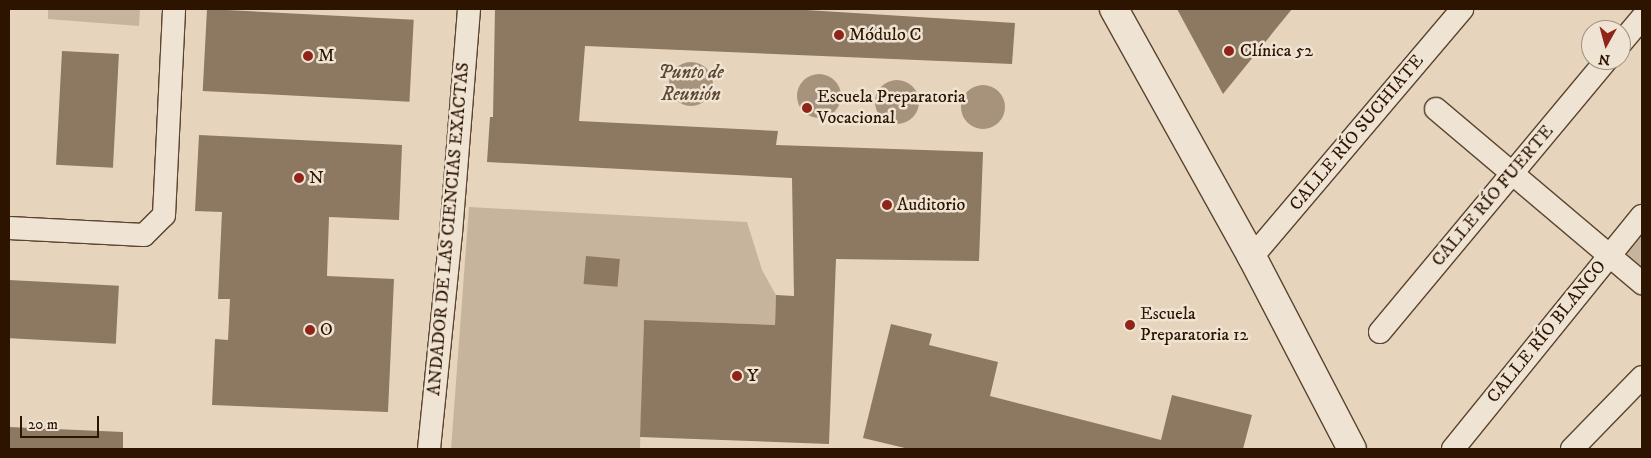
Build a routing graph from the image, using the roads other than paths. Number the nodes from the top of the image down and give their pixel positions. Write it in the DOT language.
graph roads {
  1 [pos="174,9"];
  2 [pos="469,9"];
  3 [pos="1114,9"];
  4 [pos="1462,9"];
  5 [pos="1642,18"];
  6 [pos="1631,31"];
  7 [pos="1599,70"];
  8 [pos="1436,109"];
  9 [pos="1512,172"];
  10 [pos="1642,216"];
  11 [pos="9,228"];
  12 [pos="1610,255"];
  13 [pos="1252,257"];
  14 [pos="1642,283"];
  15 [pos="1380,332"];
  16 [pos="1642,377"];
  17 [pos="429,449"];
  18 [pos="1352,449"];
  19 [pos="1453,449"];
  20 [pos="1572,449"];
  1 -- 11 [label="street"];
  2 -- 17 [label="street, ANDADOR DE LAS CIENCIAS EXACTAS"];
  3 -- 13 [label="main road"];
  4 -- 13 [label="street, CALLE RÍO SUCHIATE"];
  5 -- 6 [label="street"];
  7 -- 9 [label="street, CALLE RÍO FUERTE"];
  8 -- 9 [label="street"];
  9 -- 12 [label="street"];
  9 -- 15 [label="street, CALLE RÍO FUERTE"];
  10 -- 12 [label="street, CALLE RÍO BLANCO"];
  12 -- 14 [label="street"];
  12 -- 19 [label="street, CALLE RÍO BLANCO"];
  13 -- 18 [label="main road"];
  16 -- 20 [label="street"];
}
